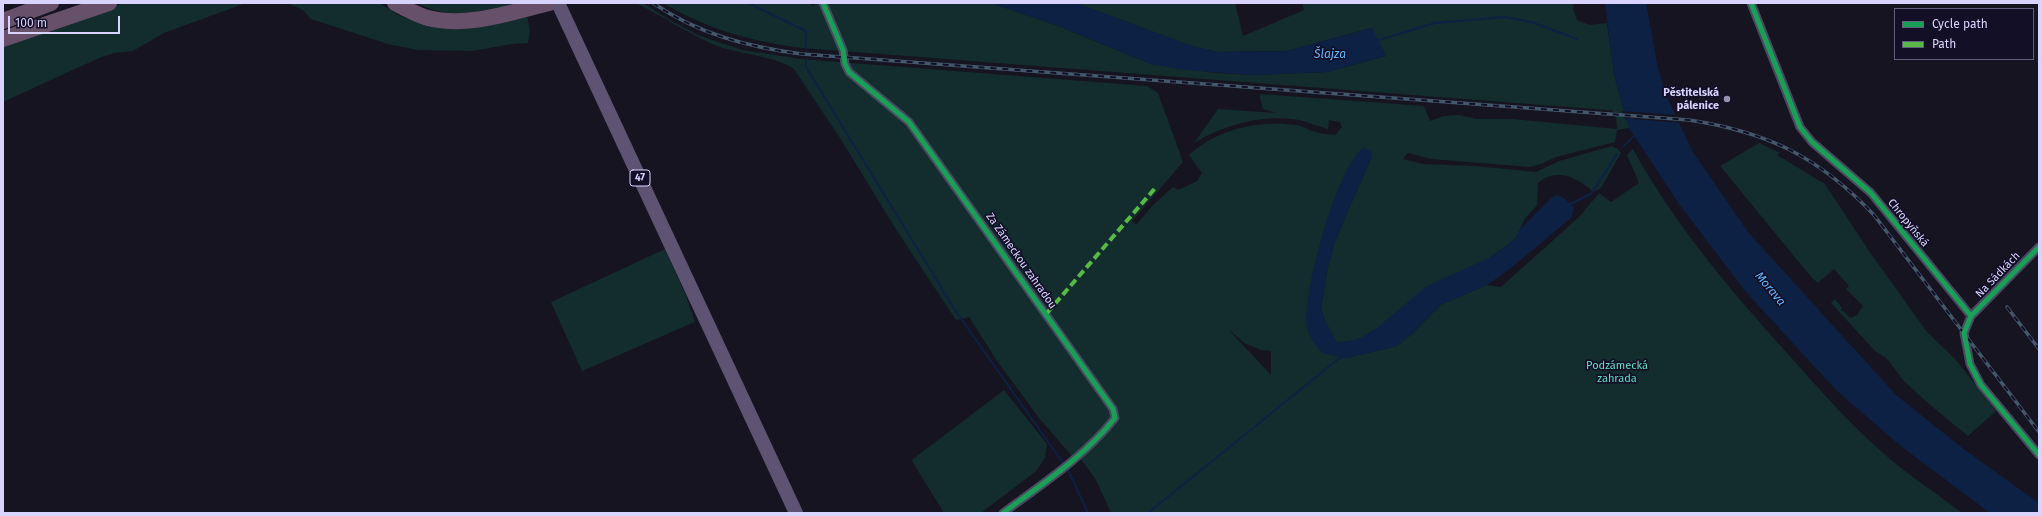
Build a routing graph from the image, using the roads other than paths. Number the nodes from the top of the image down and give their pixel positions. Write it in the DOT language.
graph roads {
  1 [pos="32,3"];
  2 [pos="51,3"];
  3 [pos="92,3"];
  4 [pos="109,3"];
  5 [pos="395,3"];
  6 [pos="411,3"];
  7 [pos="549,3"];
  8 [pos="558,3"];
  9 [pos="823,3"];
  10 [pos="1751,3"];
  11 [pos="3,14"];
  12 [pos="449,20"];
  13 [pos="3,21"];
  14 [pos="3,36"];
  15 [pos="3,39"];
  16 [pos="2039,247"];
  17 [pos="1971,316"];
  18 [pos="2039,455"];
  19 [pos="796,513"];
  20 [pos="1003,513"];
  1 -- 11 [label="highway"];
  2 -- 13 [label="highway"];
  3 -- 14 [label="highway"];
  4 -- 15 [label="highway"];
  5 -- 12 [label="highway"];
  6 -- 12 [label="highway"];
  7 -- 12 [label="highway"];
  8 -- 19 [label="main road, 47"];
  9 -- 20 [label="street, Za Zámeckou zahradou"];
  10 -- 17 [label="street, Chropyňská"];
  16 -- 17 [label="street, Na Sádkách"];
  17 -- 18 [label="street"];
}
